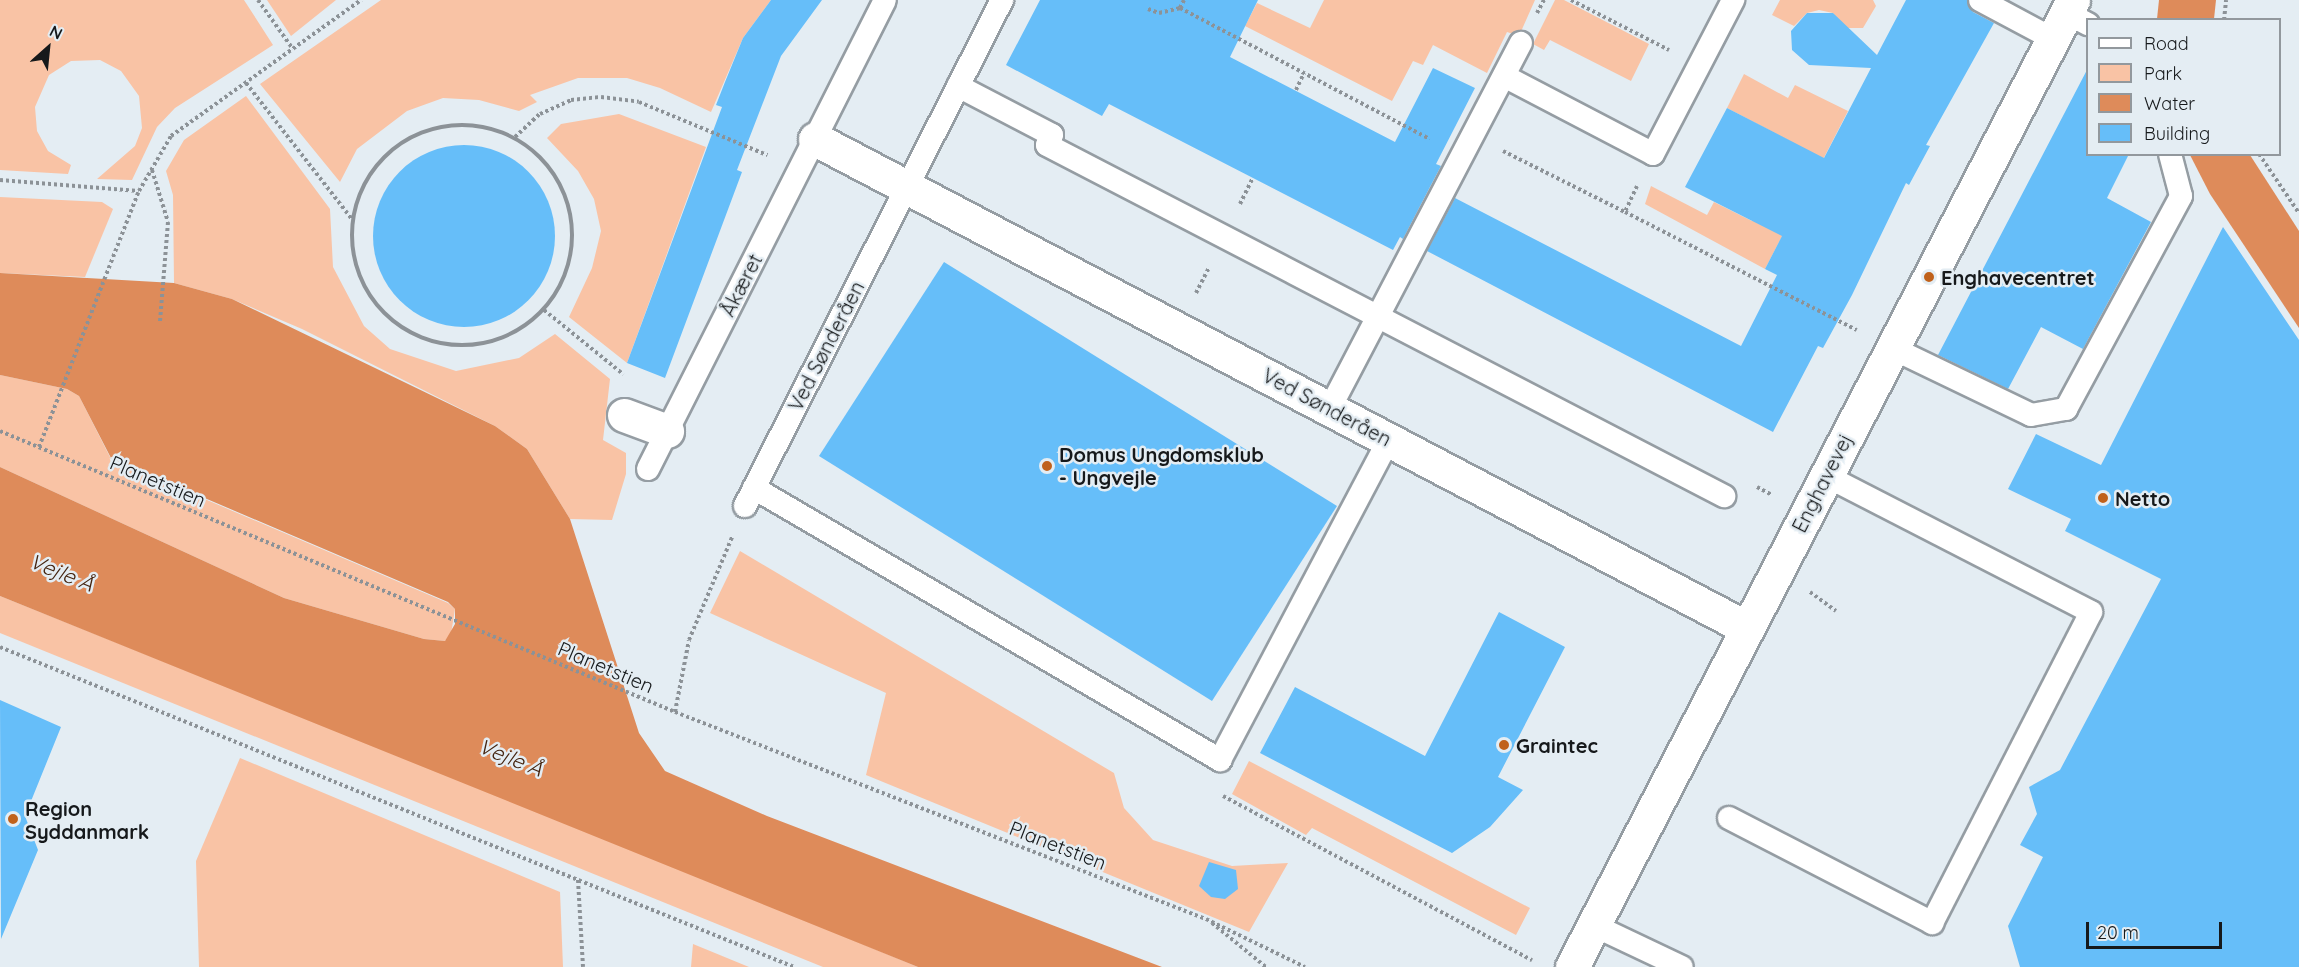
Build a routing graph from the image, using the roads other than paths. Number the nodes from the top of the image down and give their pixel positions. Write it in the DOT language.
graph roads {
  1 [pos="885,0"];
  2 [pos="1002,0"];
  3 [pos="1733,0"];
  4 [pos="1980,0"];
  5 [pos="2070,19"];
  6 [pos="1521,43"];
  7 [pos="1504,76"];
  8 [pos="958,86"];
  9 [pos="815,139"];
  10 [pos="2171,156"];
  11 [pos="907,186"];
  12 [pos="1378,317"];
  13 [pos="1892,348"];
  14 [pos="1329,408"];
  15 [pos="624,415"];
  16 [pos="667,431"];
  17 [pos="1389,439"];
  18 [pos="648,469"];
  19 [pos="1826,476"];
  20 [pos="1724,496"];
  21 [pos="1747,628"];
  22 [pos="1729,818"];
  23 [pos="1593,925"];
  24 [pos="1572,967"];
  25 [pos="1682,967"];
  1 -- 9 [label="lane, Åkæret"];
  2 -- 8 [label="lane, Ved Sønderåen"];
  3 -- 7 [label="lane"];
  4 -- 5 [label="lane"];
  5 -- 13 [label="street, Enghavevej"];
  6 -- 7 [label="lane"];
  7 -- 12 [label="lane"];
  8 -- 11 [label="lane, Ved Sønderåen"];
  8 -- 12 [label="lane"];
  9 -- 11 [label="street"];
  9 -- 16 [label="lane, Åkæret"];
  10 -- 13 [label="lane"];
  11 -- 14 [label="street, Ved Sønderåen"];
  11 -- 17 [label="lane, Ved Sønderåen"];
  12 -- 14 [label="lane"];
  12 -- 20 [label="lane"];
  13 -- 19 [label="street, Enghavevej"];
  14 -- 17 [label="street, Ved Sønderåen"];
  15 -- 16 [label="street"];
  16 -- 18 [label="lane, Åkæret"];
  17 -- 21 [label="street, Ved Sønderåen"];
  19 -- 21 [label="street, Enghavevej"];
  19 -- 22 [label="lane"];
  21 -- 23 [label="street, Enghavevej"];
  23 -- 24 [label="street, Enghavevej"];
  23 -- 25 [label="lane"];
}
